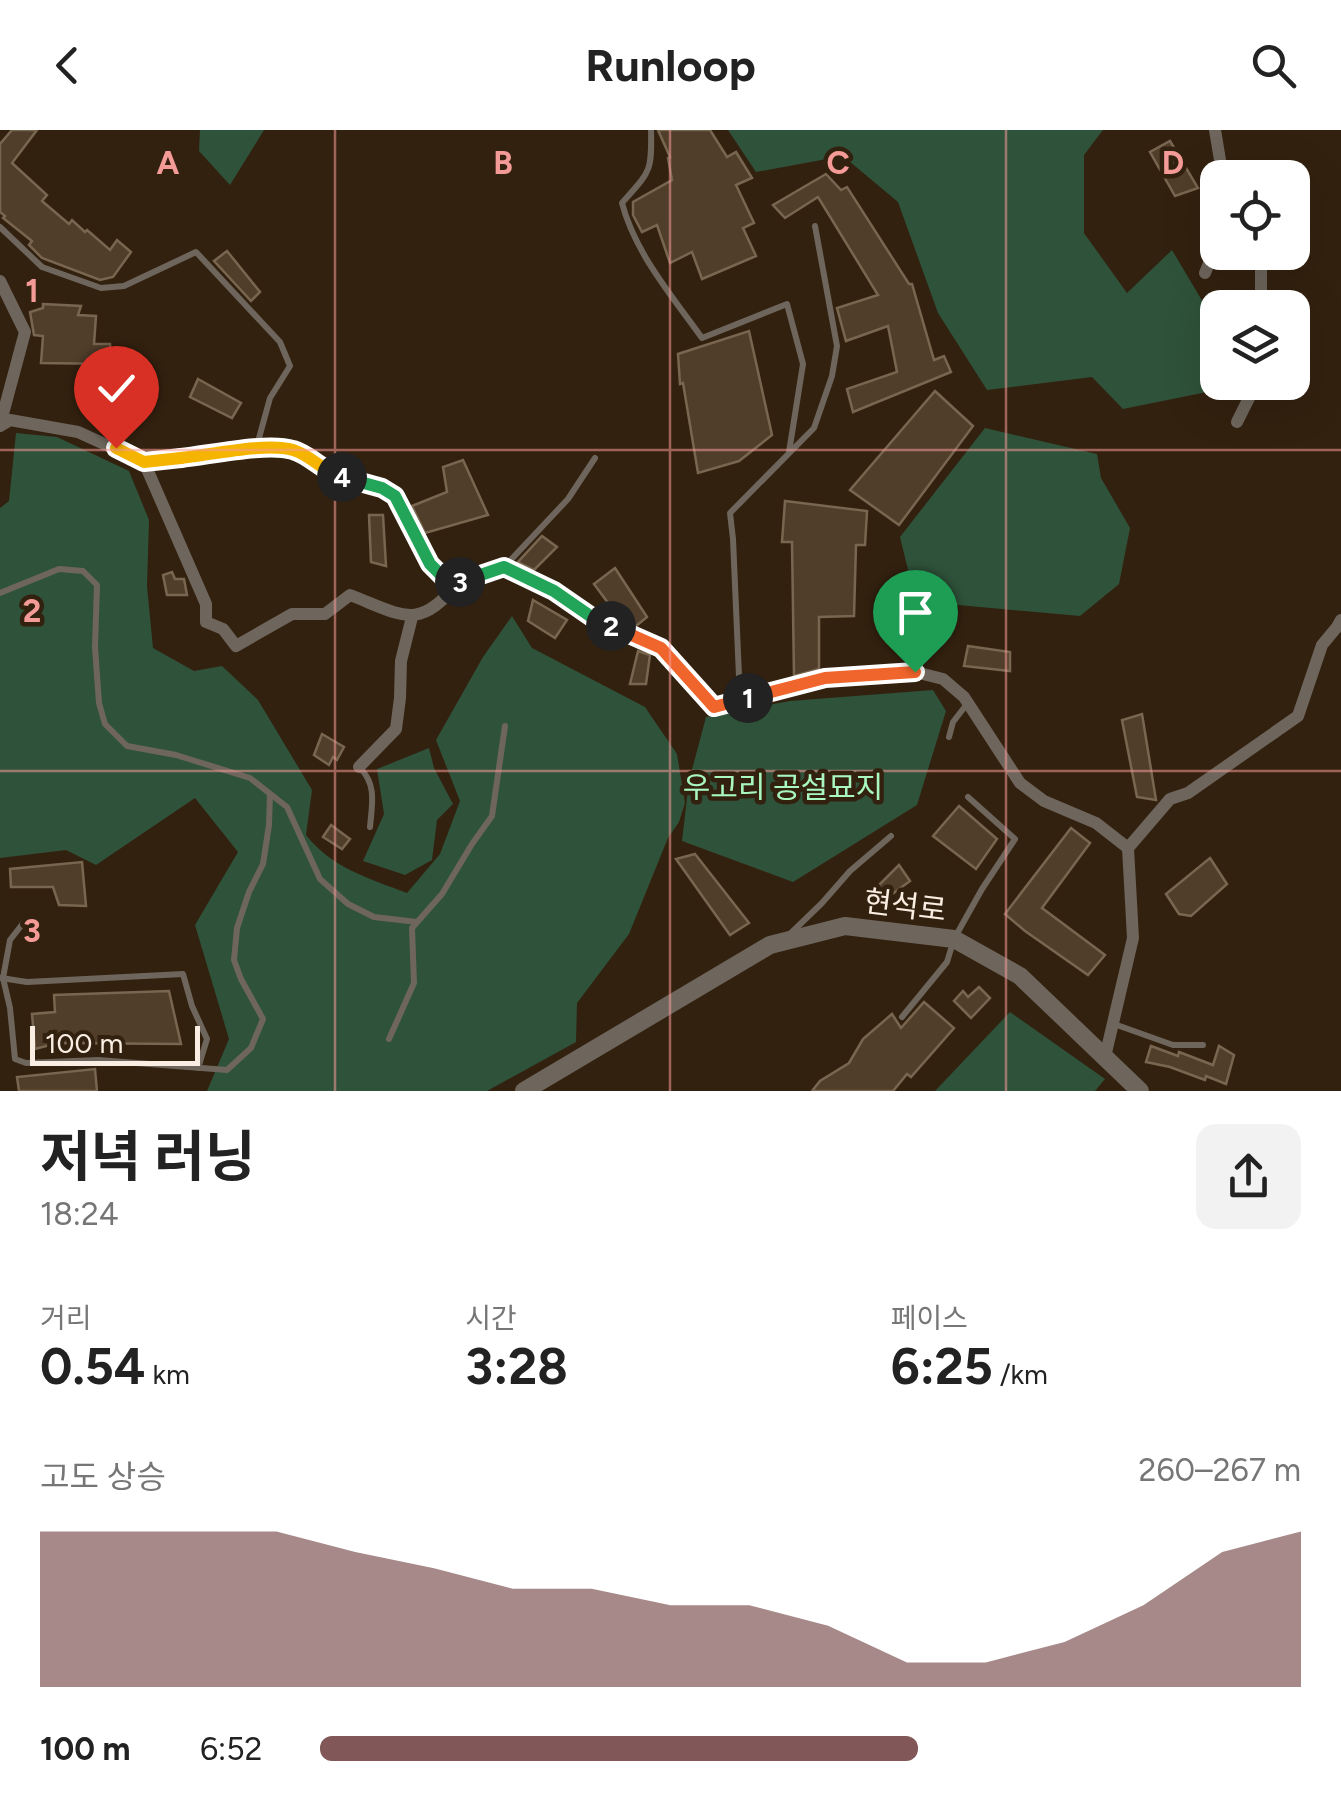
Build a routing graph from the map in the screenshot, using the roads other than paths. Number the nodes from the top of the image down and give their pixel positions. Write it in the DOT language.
graph roads {
  1 [pos="650,130"];
  2 [pos="1216,130"];
  3 [pos="1220,160"];
  4 [pos="815,226"];
  5 [pos="0,227"];
  6 [pos="1206,270"];
  7 [pos="1205,273"];
  8 [pos="0,281"];
  9 [pos="1248,400"];
  10 [pos="1237,422"];
  11 [pos="0,425"];
  12 [pos="256,449"];
  13 [pos="789,454"];
  14 [pos="595,458"];
  15 [pos="144,462"];
  16 [pos="504,567"];
  17 [pos="458,583"];
  18 [pos="0,593"];
  19 [pos="412,617"];
  20 [pos="1341,620"];
  21 [pos="740,700"];
  22 [pos="968,703"];
  23 [pos="505,726"];
  24 [pos="949,737"];
  25 [pos="359,767"];
  26 [pos="270,794"];
  27 [pos="968,797"];
  28 [pos="370,827"];
  29 [pos="891,836"];
  30 [pos="1128,848"];
  31 [pos="24,922"];
  32 [pos="417,922"];
  33 [pos="954,939"];
  34 [pos="782,941"];
  35 [pos="1,978"];
  36 [pos="902,1016"];
  37 [pos="1113,1024"];
  38 [pos="389,1039"];
  39 [pos="1203,1045"];
  40 [pos="1105,1057"];
  41 [pos="198,1068"];
  42 [pos="1129,1087"];
  43 [pos="527,1090"];
  1 -- 13 [label="lane"];
  2 -- 3 [label="street"];
  4 -- 13 [label="lane"];
  5 -- 12 [label="lane"];
  6 -- 7 [label="street"];
  8 -- 11 [label="street"];
  9 -- 10 [label="street"];
  11 -- 15 [label="street"];
  12 -- 15 [label="street"];
  12 -- 17 [label="street"];
  13 -- 21 [label="lane"];
  14 -- 16 [label="lane"];
  15 -- 19 [label="street"];
  16 -- 17 [label="street"];
  16 -- 21 [label="street"];
  17 -- 19 [label="street"];
  18 -- 26 [label="lane"];
  19 -- 25 [label="street"];
  20 -- 30 [label="street"];
  21 -- 22 [label="street"];
  22 -- 24 [label="lane"];
  22 -- 30 [label="street"];
  23 -- 32 [label="lane"];
  25 -- 28 [label="lane"];
  26 -- 32 [label="lane"];
  26 -- 41 [label="lane"];
  27 -- 33 [label="lane"];
  29 -- 34 [label="lane"];
  30 -- 37 [label="street"];
  31 -- 35 [label="lane"];
  32 -- 38 [label="lane"];
  33 -- 34 [label="street, 현석로"];
  33 -- 36 [label="lane"];
  33 -- 40 [label="street, 현석로"];
  34 -- 43 [label="street, 현석로"];
  35 -- 41 [label="lane"];
  35 -- 41 [label="lane"];
  37 -- 39 [label="lane"];
  37 -- 40 [label="street"];
  40 -- 42 [label="street, 현석로"];
}
